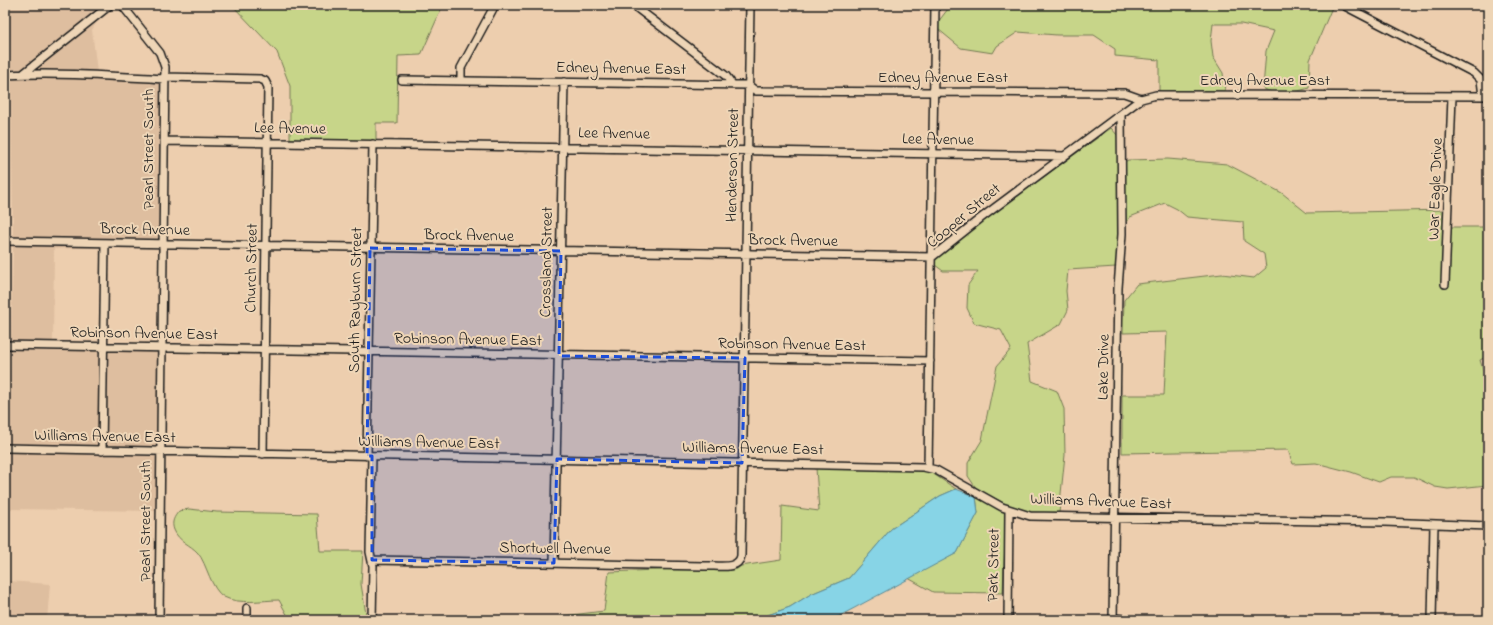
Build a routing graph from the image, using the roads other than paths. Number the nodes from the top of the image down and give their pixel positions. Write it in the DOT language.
graph roads {
  1 [pos="110,5"];
  2 [pos="122,5"];
  3 [pos="495,5"];
  4 [pos="634,5"];
  5 [pos="750,5"];
  6 [pos="935,5"];
  7 [pos="1343,5"];
  8 [pos="23,74"];
  9 [pos="5,76"];
  10 [pos="164,78"];
  11 [pos="402,80"];
  12 [pos="461,81"];
  13 [pos="564,82"];
  14 [pos="732,84"];
  15 [pos="748,84"];
  16 [pos="933,92"];
  17 [pos="1452,96"];
  18 [pos="1486,96"];
  19 [pos="1141,99"];
  20 [pos="1121,114"];
  21 [pos="164,141"];
  22 [pos="268,142"];
  23 [pos="373,144"];
  24 [pos="563,147"];
  25 [pos="747,151"];
  26 [pos="932,154"];
  27 [pos="1064,156"];
  28 [pos="5,241"];
  29 [pos="105,243"];
  30 [pos="162,244"];
  31 [pos="266,246"];
  32 [pos="370,248"];
  33 [pos="561,251"];
  34 [pos="746,255"];
  35 [pos="932,257"];
  36 [pos="1446,284"];
  37 [pos="5,345"];
  38 [pos="103,347"];
  39 [pos="162,348"];
  40 [pos="265,350"];
  41 [pos="368,352"];
  42 [pos="559,356"];
  43 [pos="745,358"];
  44 [pos="930,361"];
  45 [pos="5,448"];
  46 [pos="102,451"];
  47 [pos="161,452"];
  48 [pos="263,454"];
  49 [pos="369,456"];
  50 [pos="557,459"];
  51 [pos="742,463"];
  52 [pos="928,467"];
  53 [pos="1009,510"];
  54 [pos="1114,517"];
  55 [pos="1434,524"];
  56 [pos="1488,526"];
  57 [pos="372,560"];
  58 [pos="554,563"];
  59 [pos="737,564"];
  60 [pos="247,608"];
  61 [pos="1113,619"];
  62 [pos="159,620"];
  63 [pos="247,620"];
  64 [pos="372,620"];
  65 [pos="1008,620"];
  66 [pos="1134,620"];
  67 [pos="1432,620"];
  1 -- 8 [label="street"];
  2 -- 10 [label="street, Pearl Street South"];
  3 -- 12 [label="street"];
  4 -- 14 [label="street"];
  5 -- 15 [label="street, Henderson Street"];
  6 -- 16 [label="street"];
  7 -- 18 [label="street"];
  8 -- 9 [label="street"];
  8 -- 10 [label="street"];
  10 -- 21 [label="street, Pearl Street South"];
  10 -- 22 [label="street, Church Street"];
  11 -- 12 [label="street, Edney Avenue East"];
  12 -- 13 [label="street, Edney Avenue East"];
  13 -- 14 [label="street, Edney Avenue East"];
  13 -- 24 [label="street, Crossland Street"];
  14 -- 15 [label="street, Edney Avenue East"];
  15 -- 16 [label="street, Edney Avenue East"];
  15 -- 25 [label="street, Henderson Street"];
  16 -- 19 [label="street, Edney Avenue East"];
  16 -- 26 [label="street"];
  17 -- 18 [label="street, Edney Avenue East"];
  17 -- 19 [label="street, Edney Avenue East"];
  17 -- 36 [label="street, War Eagle Drive"];
  19 -- 20 [label="street, Cooper Street"];
  20 -- 27 [label="street, Cooper Street"];
  20 -- 54 [label="street, Lake Drive"];
  21 -- 22 [label="street, Lee Avenue"];
  21 -- 30 [label="street, Pearl Street South"];
  22 -- 23 [label="street, Lee Avenue"];
  22 -- 31 [label="street, Church Street"];
  23 -- 24 [label="street, Lee Avenue"];
  23 -- 32 [label="street, South Rayburn Street"];
  24 -- 25 [label="street, Lee Avenue"];
  24 -- 33 [label="street, Crossland Street"];
  25 -- 26 [label="street, Lee Avenue"];
  25 -- 34 [label="street, Henderson Street"];
  26 -- 27 [label="street, Lee Avenue"];
  26 -- 35 [label="street"];
  27 -- 35 [label="street, Cooper Street"];
  28 -- 29 [label="street, Brock Avenue"];
  29 -- 30 [label="street, Brock Avenue"];
  29 -- 38 [label="street"];
  30 -- 31 [label="street, Brock Avenue"];
  30 -- 39 [label="street, Pearl Street South"];
  31 -- 32 [label="street, Brock Avenue"];
  31 -- 40 [label="street, Church Street"];
  32 -- 33 [label="street, Brock Avenue"];
  32 -- 41 [label="street, South Rayburn Street"];
  33 -- 34 [label="street, Brock Avenue"];
  33 -- 42 [label="street, Crossland Street"];
  34 -- 35 [label="street, Brock Avenue"];
  34 -- 43 [label="street, Henderson Street"];
  35 -- 44 [label="street, Cooper Street"];
  37 -- 38 [label="street, Robinson Avenue East"];
  38 -- 39 [label="street, Robinson Avenue East"];
  38 -- 46 [label="street"];
  39 -- 40 [label="street, Robinson Avenue East"];
  39 -- 47 [label="street, Pearl Street South"];
  40 -- 41 [label="street, Robinson Avenue East"];
  40 -- 48 [label="street, Church Street"];
  41 -- 42 [label="street, Robinson Avenue East"];
  41 -- 49 [label="street, South Rayburn Street"];
  42 -- 43 [label="street, Robinson Avenue East"];
  42 -- 50 [label="street, Crossland Street"];
  43 -- 44 [label="street, Robinson Avenue East"];
  43 -- 51 [label="street, Henderson Street"];
  44 -- 52 [label="street, Cooper Street"];
  45 -- 46 [label="street, Williams Avenue East"];
  46 -- 47 [label="street, Williams Avenue East"];
  47 -- 48 [label="street, Williams Avenue East"];
  47 -- 62 [label="street, Pearl Street South"];
  48 -- 49 [label="street, Williams Avenue East"];
  49 -- 50 [label="street, Williams Avenue East"];
  49 -- 57 [label="street, South Rayburn Street"];
  50 -- 51 [label="street, Williams Avenue East"];
  50 -- 58 [label="street, Crossland Street"];
  51 -- 52 [label="street, Williams Avenue East"];
  51 -- 59 [label="street, Henderson Street"];
  52 -- 53 [label="street, Williams Avenue East"];
  53 -- 54 [label="street, Williams Avenue East"];
  53 -- 65 [label="street, Park Street"];
  54 -- 55 [label="street, Williams Avenue East"];
  54 -- 61 [label="street, Lake Drive"];
  55 -- 56 [label="street, Williams Avenue East"];
  55 -- 67 [label="street"];
  57 -- 58 [label="street, Shortwell Avenue"];
  57 -- 64 [label="street, South Rayburn Street"];
  58 -- 59 [label="street, Shortwell Avenue"];
  60 -- 63 [label="street"];
  61 -- 66 [label="street"];
}
